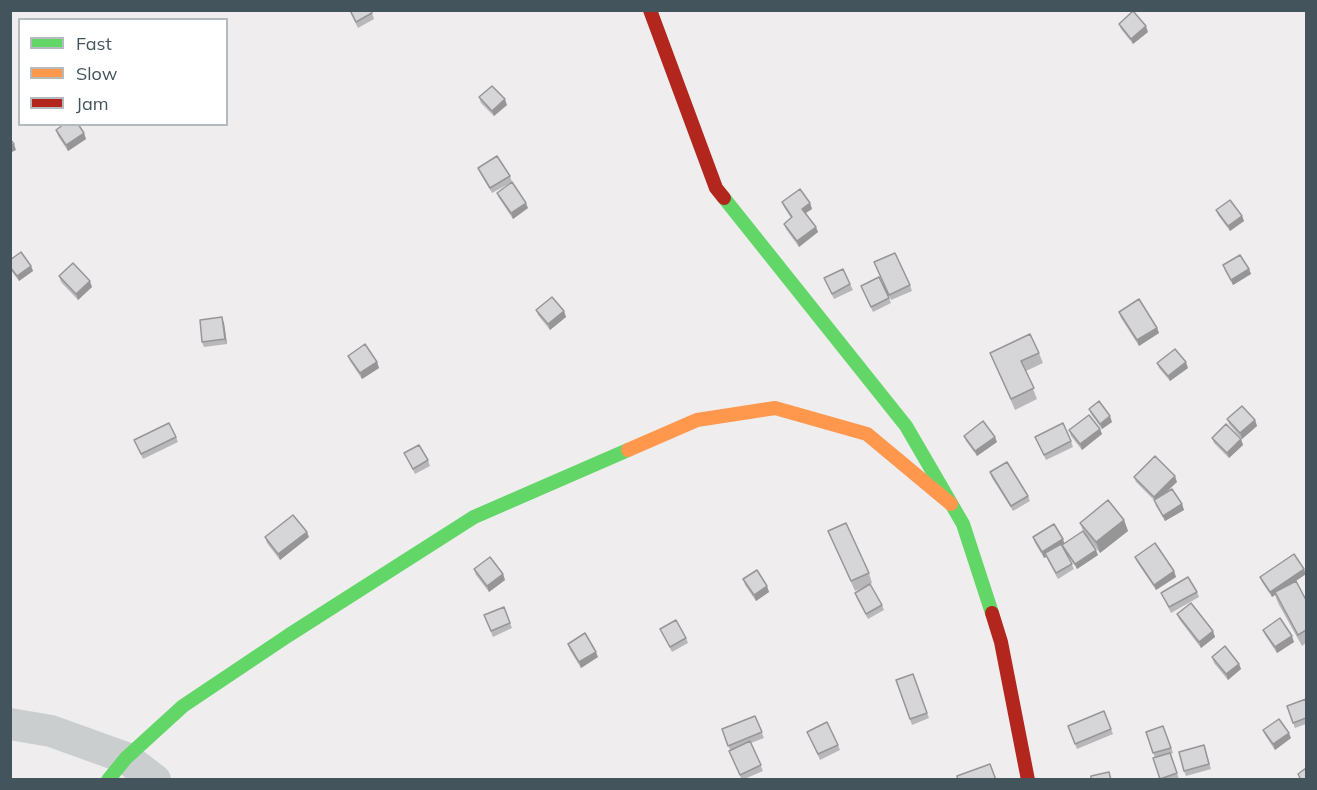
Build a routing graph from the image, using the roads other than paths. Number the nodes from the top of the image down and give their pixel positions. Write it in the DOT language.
graph roads {
  1 [pos="650,10"];
  2 [pos="951,504"];
  3 [pos="10,724"];
  4 [pos="117,769"];
  5 [pos="155,780"];
  6 [pos="1028,780"];
  1 -- 2 [label="street"];
  2 -- 4 [label="street"];
  2 -- 6 [label="street"];
  3 -- 4 [label="street"];
  4 -- 5 [label="street"];
}
